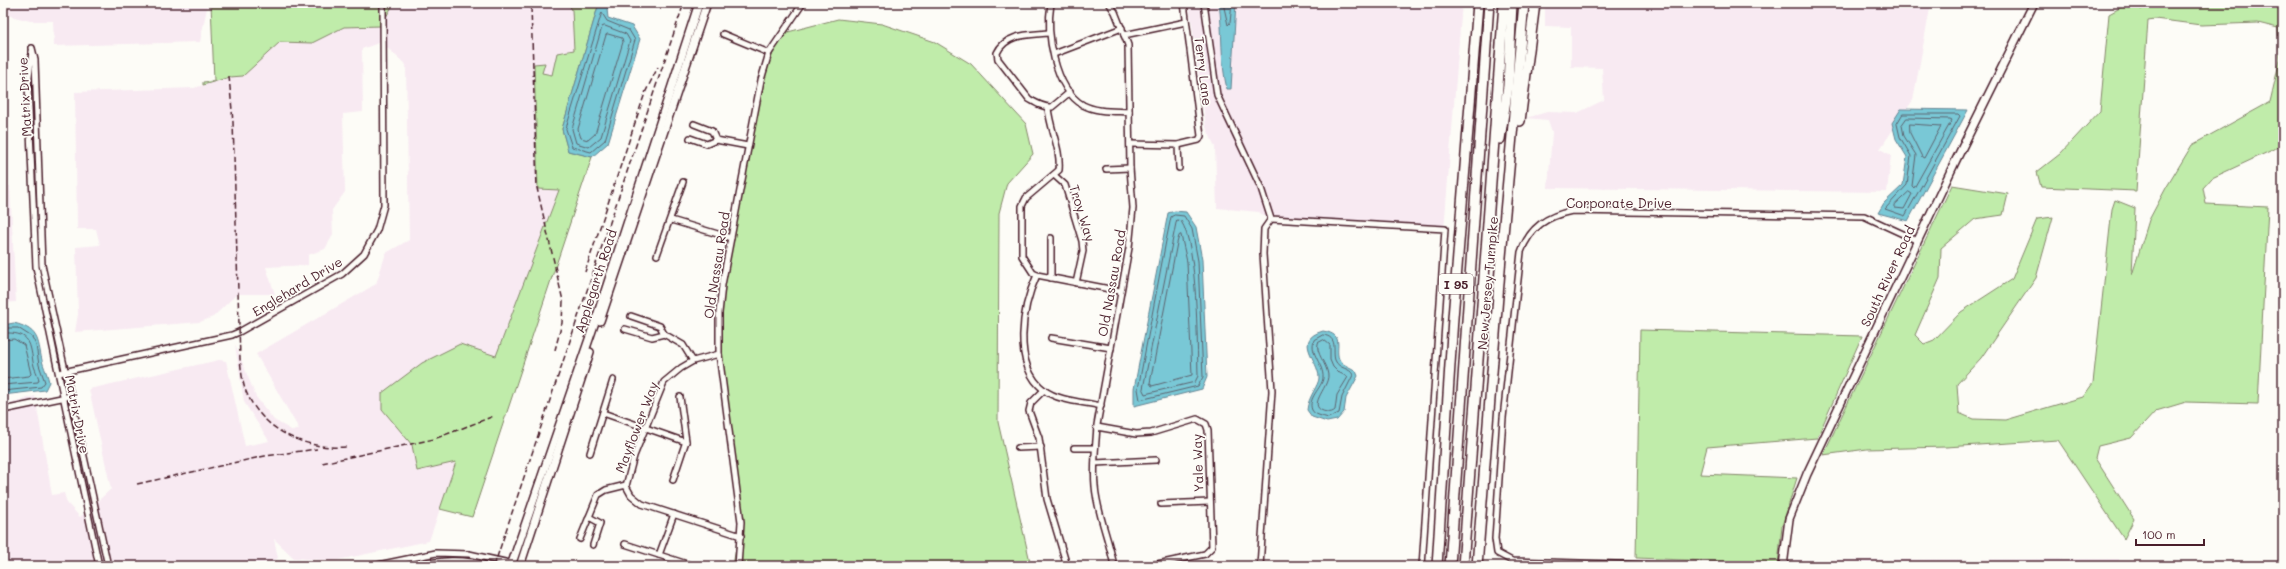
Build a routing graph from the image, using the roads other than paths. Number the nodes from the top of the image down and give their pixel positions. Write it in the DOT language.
graph roads {
  1 [pos="383,3"];
  2 [pos="699,3"];
  3 [pos="707,3"];
  4 [pos="803,3"];
  5 [pos="1051,3"];
  6 [pos="1109,3"];
  7 [pos="1184,3"];
  8 [pos="1204,3"];
  9 [pos="1478,3"];
  10 [pos="1489,3"];
  11 [pos="1504,3"];
  12 [pos="1512,3"];
  13 [pos="1524,3"];
  14 [pos="1535,3"];
  15 [pos="2034,3"];
  16 [pos="1186,22"];
  17 [pos="1122,28"];
  18 [pos="1049,33"];
  19 [pos="723,34"];
  20 [pos="1124,35"];
  21 [pos="769,53"];
  22 [pos="1054,54"];
  23 [pos="1070,92"];
  24 [pos="1048,108"];
  25 [pos="1129,112"];
  26 [pos="694,124"];
  27 [pos="690,138"];
  28 [pos="716,140"];
  29 [pos="1130,144"];
  30 [pos="1178,145"];
  31 [pos="748,146"];
  32 [pos="1130,168"];
  33 [pos="1179,168"];
  34 [pos="1106,169"];
  35 [pos="1054,175"];
  36 [pos="684,182"];
  37 [pos="1508,189"];
  38 [pos="1271,219"];
  39 [pos="671,220"];
  40 [pos="730,238"];
  41 [pos="1051,238"];
  42 [pos="1918,241"];
  43 [pos="657,255"];
  44 [pos="1485,267"];
  45 [pos="1037,275"];
  46 [pos="1051,278"];
  47 [pos="1076,283"];
  48 [pos="1120,291"];
  49 [pos="631,316"];
  50 [pos="625,329"];
  51 [pos="664,334"];
  52 [pos="1051,338"];
  53 [pos="1111,348"];
  54 [pos="719,354"];
  55 [pos="693,361"];
  56 [pos="65,371"];
  57 [pos="59,372"];
  58 [pos="613,380"];
  59 [pos="1044,390"];
  60 [pos="71,396"];
  61 [pos="63,397"];
  62 [pos="680,397"];
  63 [pos="1101,406"];
  64 [pos="3,410"];
  65 [pos="603,413"];
  66 [pos="1097,427"];
  67 [pos="647,429"];
  68 [pos="686,442"];
  69 [pos="1041,447"];
  70 [pos="1018,448"];
  71 [pos="1074,448"];
  72 [pos="1095,448"];
  73 [pos="590,453"];
  74 [pos="1156,460"];
  75 [pos="1095,463"];
  76 [pos="673,480"];
  77 [pos="626,485"];
  78 [pos="1210,502"];
  79 [pos="1162,504"];
  80 [pos="674,514"];
  81 [pos="589,517"];
  82 [pos="741,536"];
  83 [pos="580,539"];
  84 [pos="625,544"];
  85 [pos="593,545"];
  86 [pos="659,555"];
  87 [pos="511,564"];
  88 [pos="1159,565"];
  89 [pos="99,566"];
  90 [pos="108,566"];
  91 [pos="373,566"];
  92 [pos="413,566"];
  93 [pos="490,566"];
  94 [pos="521,566"];
  95 [pos="693,566"];
  96 [pos="738,566"];
  97 [pos="1067,566"];
  98 [pos="1114,566"];
  99 [pos="1148,566"];
  100 [pos="1260,566"];
  101 [pos="1422,566"];
  102 [pos="1437,566"];
  103 [pos="1450,566"];
  104 [pos="1463,566"];
  105 [pos="1477,566"];
  106 [pos="1685,566"];
  107 [pos="1783,566"];
  1 -- 56 [label="street, Englehard Drive"];
  2 -- 87 [label="main road, Applegarth Road"];
  3 -- 94 [label="main road, Applegarth Road"];
  4 -- 21 [label="street, Old Nassau Road"];
  5 -- 18 [label="street"];
  6 -- 17 [label="street, Old Nassau Road"];
  7 -- 16 [label="street, Terry Lane"];
  8 -- 38 [label="street"];
  9 -- 102 [label="highway, I 95"];
  10 -- 103 [label="highway, New Jersey Turnpike / I 95"];
  11 -- 44 [label="highway, New Jersey Turnpike / I 95"];
  12 -- 44 [label="highway"];
  13 -- 37 [label="highway, New Jersey Turnpike"];
  14 -- 37 [label="highway"];
  15 -- 42 [label="main road, South River Road"];
  16 -- 20 [label="street"];
  16 -- 30 [label="street, Terry Lane"];
  17 -- 20 [label="street, Old Nassau Road"];
  17 -- 22 [label="street"];
  18 -- 22 [label="street"];
  18 -- 24 [label="street"];
  19 -- 21 [label="street"];
  20 -- 25 [label="street, Old Nassau Road"];
  21 -- 31 [label="street, Old Nassau Road"];
  22 -- 23 [label="street"];
  23 -- 24 [label="street"];
  23 -- 25 [label="street"];
  24 -- 35 [label="street"];
  25 -- 29 [label="street, Old Nassau Road"];
  26 -- 28 [label="street"];
  27 -- 28 [label="street"];
  28 -- 31 [label="street"];
  29 -- 30 [label="street"];
  29 -- 32 [label="street, Old Nassau Road"];
  30 -- 33 [label="street"];
  31 -- 40 [label="street, Old Nassau Road"];
  32 -- 34 [label="street"];
  32 -- 48 [label="street, Old Nassau Road"];
  35 -- 45 [label="street"];
  35 -- 47 [label="street, Troy Way"];
  36 -- 39 [label="street"];
  37 -- 105 [label="highway, New Jersey Turnpike"];
  38 -- 100 [label="street"];
  38 -- 101 [label="street"];
  39 -- 40 [label="street"];
  39 -- 43 [label="street"];
  40 -- 54 [label="street, Old Nassau Road"];
  41 -- 46 [label="street"];
  42 -- 106 [label="street, Corporate Drive"];
  42 -- 107 [label="main road, South River Road"];
  44 -- 104 [label="highway, New Jersey Turnpike / I 95"];
  45 -- 46 [label="street"];
  45 -- 59 [label="street"];
  46 -- 47 [label="street"];
  47 -- 48 [label="street"];
  48 -- 53 [label="street, Old Nassau Road"];
  49 -- 51 [label="street"];
  50 -- 51 [label="street"];
  51 -- 55 [label="street"];
  52 -- 53 [label="street"];
  53 -- 63 [label="street, Old Nassau Road"];
  54 -- 55 [label="street, Mayflower Way"];
  54 -- 82 [label="street, Old Nassau Road"];
  55 -- 67 [label="street, Mayflower Way"];
  56 -- 57 [label="street, Englehard Drive"];
  56 -- 57 [label="street, Matrix Drive"];
  56 -- 60 [label="street, Matrix Drive"];
  57 -- 61 [label="street, Matrix Drive"];
  58 -- 65 [label="street"];
  59 -- 63 [label="street"];
  59 -- 69 [label="street"];
  60 -- 61 [label="street"];
  60 -- 90 [label="street, Matrix Drive"];
  61 -- 64 [label="street"];
  61 -- 89 [label="street, Matrix Drive"];
  62 -- 68 [label="street"];
  63 -- 66 [label="street, Old Nassau Road"];
  65 -- 67 [label="street"];
  65 -- 73 [label="street"];
  66 -- 72 [label="street, Old Nassau Road"];
  66 -- 78 [label="street, Yale Way"];
  67 -- 68 [label="street"];
  67 -- 77 [label="street, Mayflower Way"];
  68 -- 76 [label="street"];
  69 -- 70 [label="street"];
  69 -- 97 [label="street"];
  71 -- 72 [label="street"];
  72 -- 75 [label="street, Old Nassau Road"];
  74 -- 75 [label="street"];
  75 -- 98 [label="street, Old Nassau Road"];
  77 -- 80 [label="street, Mayflower Way"];
  77 -- 81 [label="street"];
  78 -- 79 [label="street"];
  78 -- 88 [label="street, Yale Way"];
  80 -- 82 [label="street, Mayflower Way"];
  80 -- 86 [label="street"];
  81 -- 83 [label="street"];
  81 -- 85 [label="street"];
  82 -- 96 [label="street, Old Nassau Road"];
  84 -- 86 [label="street"];
  86 -- 95 [label="street"];
  87 -- 91 [label="street"];
  87 -- 94 [label="street"];
  88 -- 99 [label="street, Yale Way"];
  92 -- 93 [label="street"];
}
